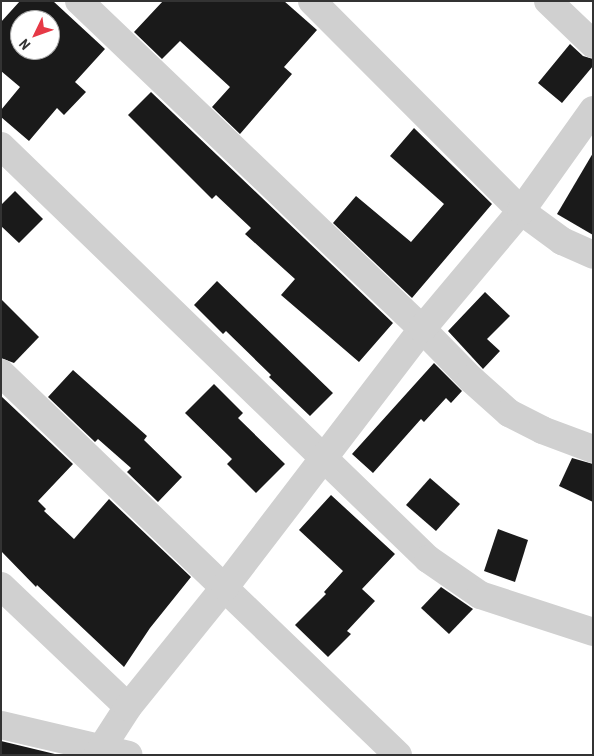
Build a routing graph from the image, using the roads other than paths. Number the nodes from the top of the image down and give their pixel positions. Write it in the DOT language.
graph roads {
  1 [pos="79,1"];
  2 [pos="312,1"];
  3 [pos="548,1"];
  4 [pos="593,44"];
  5 [pos="593,110"];
  6 [pos="1,146"];
  7 [pos="521,211"];
  8 [pos="593,255"];
  9 [pos="422,329"];
  10 [pos="1,373"];
  11 [pos="593,449"];
  12 [pos="322,459"];
  13 [pos="1,586"];
  14 [pos="225,587"];
  15 [pos="593,632"];
  16 [pos="128,707"];
  17 [pos="1,725"];
  18 [pos="98,752"];
  19 [pos="128,755"];
  20 [pos="398,755"];
  1 -- 9 [label="street"];
  2 -- 7 [label="street"];
  3 -- 4 [label="street"];
  5 -- 7 [label="street"];
  6 -- 12 [label="street"];
  7 -- 8 [label="street"];
  7 -- 9 [label="street"];
  9 -- 11 [label="street"];
  9 -- 12 [label="street"];
  10 -- 14 [label="street"];
  12 -- 14 [label="street"];
  12 -- 15 [label="street"];
  13 -- 16 [label="street"];
  14 -- 16 [label="street"];
  14 -- 20 [label="street"];
  16 -- 18 [label="street"];
  17 -- 18 [label="street"];
  18 -- 19 [label="street"];
}
